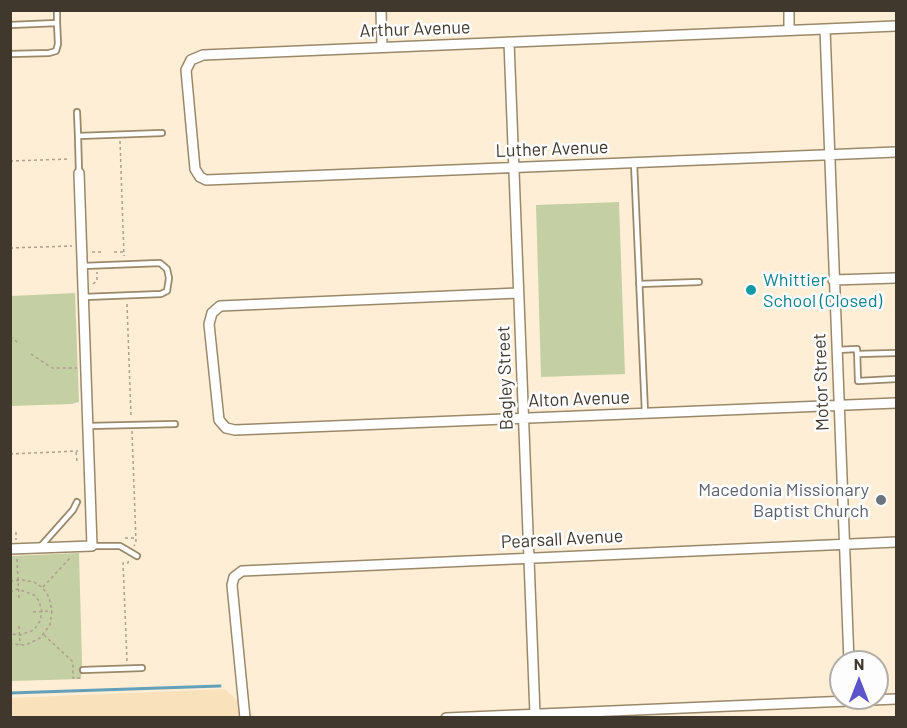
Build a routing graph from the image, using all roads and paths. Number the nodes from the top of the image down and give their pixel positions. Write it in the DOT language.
graph roads {
  1 [pos="57,10"];
  2 [pos="381,10"];
  3 [pos="789,10"];
  4 [pos="57,23"];
  5 [pos="10,25"];
  6 [pos="897,26"];
  7 [pos="825,29"];
  8 [pos="789,30"];
  9 [pos="509,42"];
  10 [pos="382,47"];
  11 [pos="10,54"];
  12 [pos="77,112"];
  13 [pos="162,133"];
  14 [pos="78,136"];
  15 [pos="120,140"];
  16 [pos="897,152"];
  17 [pos="829,154"];
  18 [pos="73,159"];
  19 [pos="10,161"];
  20 [pos="634,163"];
  21 [pos="515,167"];
  22 [pos="79,173"];
  23 [pos="209,180"];
  24 [pos="76,246"];
  25 [pos="10,248"];
  26 [pos="88,252"];
  27 [pos="96,252"];
  28 [pos="104,252"];
  29 [pos="114,252"];
  30 [pos="124,252"];
  31 [pos="96,260"];
  32 [pos="124,260"];
  33 [pos="82,266"];
  34 [pos="97,272"];
  35 [pos="897,278"];
  36 [pos="833,280"];
  37 [pos="699,282"];
  38 [pos="639,284"];
  39 [pos="89,286"];
  40 [pos="518,293"];
  41 [pos="84,297"];
  42 [pos="127,300"];
  43 [pos="10,337"];
  44 [pos="20,344"];
  45 [pos="836,350"];
  46 [pos="897,353"];
  47 [pos="31,354"];
  48 [pos="857,354"];
  49 [pos="80,368"];
  50 [pos="897,379"];
  51 [pos="897,403"];
  52 [pos="838,405"];
  53 [pos="645,413"];
  54 [pos="522,418"];
  55 [pos="131,420"];
  56 [pos="175,424"];
  57 [pos="88,426"];
  58 [pos="132,430"];
  59 [pos="82,451"];
  60 [pos="76,452"];
  61 [pos="10,454"];
  62 [pos="77,461"];
  63 [pos="76,502"];
  64 [pos="16,532"];
  65 [pos="125,538"];
  66 [pos="136,538"];
  67 [pos="897,542"];
  68 [pos="844,544"];
  69 [pos="92,546"];
  70 [pos="134,548"];
  71 [pos="39,549"];
  72 [pos="15,550"];
  73 [pos="70,553"];
  74 [pos="137,556"];
  75 [pos="528,557"];
  76 [pos="129,558"];
  77 [pos="18,580"];
  78 [pos="10,581"];
  79 [pos="42,588"];
  80 [pos="18,590"];
  81 [pos="10,592"];
  82 [pos="19,599"];
  83 [pos="52,611"];
  84 [pos="33,612"];
  85 [pos="42,612"];
  86 [pos="19,626"];
  87 [pos="10,634"];
  88 [pos="20,635"];
  89 [pos="10,644"];
  90 [pos="20,645"];
  91 [pos="848,650"];
  92 [pos="127,664"];
  93 [pos="142,668"];
  94 [pos="83,670"];
  95 [pos="829,700"];
  96 [pos="535,714"];
  97 [pos="245,717"];
  98 [pos="446,717"];
  1 -- 4 [label="lane"];
  2 -- 10 [label="street"];
  3 -- 8 [label="street"];
  4 -- 5 [label="lane"];
  4 -- 11 [label="lane"];
  6 -- 7 [label="street, Arthur Avenue"];
  7 -- 8 [label="street, Arthur Avenue"];
  7 -- 17 [label="street, Motor Street"];
  8 -- 9 [label="street, Arthur Avenue"];
  9 -- 10 [label="street, Arthur Avenue"];
  9 -- 21 [label="street, Bagley Street"];
  10 -- 23 [label="street, Arthur Avenue"];
  12 -- 14 [label="lane"];
  13 -- 14 [label="lane"];
  14 -- 22 [label="lane"];
  15 -- 30 [label="path"];
  16 -- 17 [label="street, Luther Avenue"];
  17 -- 20 [label="street, Luther Avenue"];
  17 -- 36 [label="street, Motor Street"];
  18 -- 19 [label="path"];
  20 -- 21 [label="street, Luther Avenue"];
  20 -- 38 [label="lane"];
  21 -- 23 [label="street, Luther Avenue"];
  21 -- 40 [label="street, Bagley Street"];
  22 -- 33 [label="street"];
  24 -- 25 [label="path"];
  26 -- 27 [label="path"];
  27 -- 28 [label="path"];
  27 -- 31 [label="path"];
  29 -- 30 [label="path"];
  30 -- 32 [label="path"];
  33 -- 41 [label="street"];
  33 -- 41 [label="lane"];
  34 -- 39 [label="path"];
  35 -- 36 [label="street"];
  36 -- 45 [label="street, Motor Street"];
  37 -- 38 [label="lane"];
  38 -- 53 [label="lane"];
  40 -- 54 [label="street, Bagley Street"];
  40 -- 54 [label="street, Alton Avenue"];
  41 -- 57 [label="street"];
  42 -- 55 [label="path"];
  43 -- 44 [label="path"];
  45 -- 48 [label="lane"];
  45 -- 52 [label="street, Motor Street"];
  46 -- 48 [label="lane"];
  47 -- 49 [label="path"];
  48 -- 50 [label="lane"];
  51 -- 52 [label="street, Alton Avenue"];
  52 -- 53 [label="street, Alton Avenue"];
  52 -- 68 [label="street, Motor Street"];
  53 -- 54 [label="street, Alton Avenue"];
  54 -- 75 [label="street, Bagley Street"];
  56 -- 57 [label="lane"];
  57 -- 69 [label="street"];
  58 -- 66 [label="path"];
  59 -- 60 [label="path"];
  60 -- 61 [label="path"];
  60 -- 62 [label="path"];
  63 -- 71 [label="lane"];
  64 -- 72 [label="path"];
  65 -- 66 [label="path"];
  66 -- 70 [label="path"];
  67 -- 68 [label="street, Pearsall Avenue"];
  68 -- 75 [label="street, Pearsall Avenue"];
  68 -- 91 [label="street, Motor Street"];
  69 -- 71 [label="street"];
  69 -- 74 [label="lane"];
  71 -- 72 [label="street"];
  72 -- 77 [label="path"];
  73 -- 79 [label="path"];
  75 -- 96 [label="street, Bagley Street"];
  75 -- 97 [label="street, Pearsall Avenue"];
  76 -- 92 [label="path"];
  77 -- 78 [label="path"];
  77 -- 79 [label="path"];
  77 -- 80 [label="path"];
  79 -- 83 [label="path"];
  80 -- 81 [label="path"];
  80 -- 82 [label="path"];
  80 -- 85 [label="path"];
  83 -- 85 [label="path"];
  83 -- 90 [label="path"];
  84 -- 85 [label="path"];
  85 -- 88 [label="path"];
  86 -- 88 [label="path"];
  87 -- 88 [label="path"];
  88 -- 90 [label="path"];
  89 -- 90 [label="path"];
  93 -- 94 [label="lane"];
  95 -- 96 [label="street"];
  96 -- 98 [label="street"];
}
